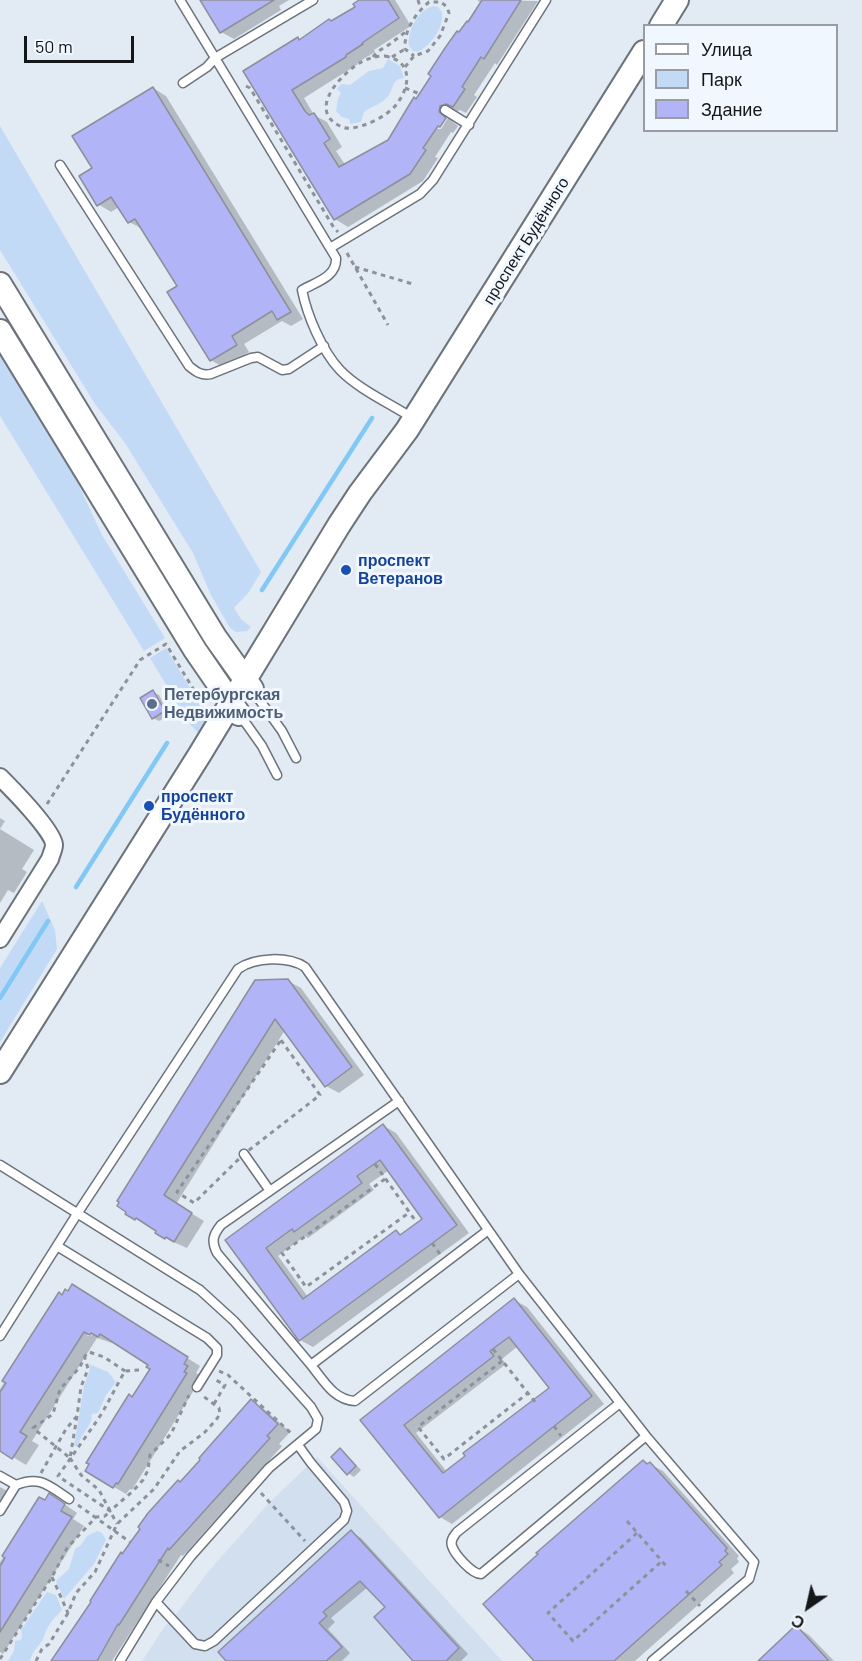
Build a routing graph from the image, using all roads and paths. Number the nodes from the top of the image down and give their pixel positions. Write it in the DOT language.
graph roads {
  1 [pos="180,0"];
  2 [pos="313,0"];
  3 [pos="418,0"];
  4 [pos="546,0"];
  5 [pos="677,0"];
  6 [pos="429,1"];
  7 [pos="421,10"];
  8 [pos="662,24"];
  9 [pos="409,28"];
  10 [pos="405,49"];
  11 [pos="643,55"];
  12 [pos="414,56"];
  13 [pos="373,57"];
  14 [pos="392,57"];
  15 [pos="215,58"];
  16 [pos="405,67"];
  17 [pos="183,83"];
  18 [pos="240,85"];
  19 [pos="405,88"];
  20 [pos="420,94"];
  21 [pos="445,110"];
  22 [pos="469,125"];
  23 [pos="60,165"];
  24 [pos="342,237"];
  25 [pos="330,248"];
  26 [pos="354,267"];
  27 [pos="0,284"];
  28 [pos="413,284"];
  29 [pos="388,325"];
  30 [pos="0,331"];
  31 [pos="324,346"];
  32 [pos="411,424"];
  33 [pos="273,633"];
  34 [pos="216,638"];
  35 [pos="249,685"];
  36 [pos="235,710"];
  37 [pos="208,718"];
  38 [pos="296,758"];
  39 [pos="277,775"];
  40 [pos="0,777"];
  41 [pos="46,804"];
  42 [pos="0,939"];
  43 [pos="0,1073"];
  44 [pos="399,1101"];
  45 [pos="244,1154"];
  46 [pos="375,1164"];
  47 [pos="0,1165"];
  48 [pos="385,1179"];
  49 [pos="270,1191"];
  50 [pos="410,1212"];
  51 [pos="76,1214"];
  52 [pos="417,1223"];
  53 [pos="488,1231"];
  54 [pos="57,1245"];
  55 [pos="519,1274"];
  56 [pos="0,1336"];
  57 [pos="493,1349"];
  58 [pos="85,1356"];
  59 [pos="502,1361"];
  60 [pos="311,1365"];
  61 [pos="139,1370"];
  62 [pos="125,1371"];
  63 [pos="197,1387"];
  64 [pos="528,1393"];
  65 [pos="535,1402"];
  66 [pos="620,1403"];
  67 [pos="214,1404"];
  68 [pos="77,1416"];
  69 [pos="646,1436"];
  70 [pos="298,1445"];
  71 [pos="57,1446"];
  72 [pos="70,1458"];
  73 [pos="40,1475"];
  74 [pos="0,1476"];
  75 [pos="16,1485"];
  76 [pos="69,1499"];
  77 [pos="269,1503"];
  78 [pos="0,1511"];
  79 [pos="110,1511"];
  80 [pos="96,1517"];
  81 [pos="627,1521"];
  82 [pos="117,1524"];
  83 [pos="114,1531"];
  84 [pos="637,1533"];
  85 [pos="130,1542"];
  86 [pos="312,1549"];
  87 [pos="662,1561"];
  88 [pos="666,1567"];
  89 [pos="52,1578"];
  90 [pos="686,1591"];
  91 [pos="156,1602"];
  92 [pos="68,1613"];
  93 [pos="706,1615"];
  94 [pos="0,1659"];
  95 [pos="36,1661"];
  96 [pos="120,1661"];
  97 [pos="652,1661"];
  1 -- 15 [label="lane"];
  2 -- 15 [label="lane"];
  3 -- 7 [label="path"];
  4 -- 22 [label="lane"];
  5 -- 8 [label="main road"];
  6 -- 7 [label="path"];
  6 -- 12 [label="path"];
  7 -- 9 [label="path"];
  9 -- 10 [label="path"];
  9 -- 13 [label="path"];
  10 -- 12 [label="path"];
  10 -- 14 [label="path"];
  11 -- 32 [label="main road, проспект Будённого"];
  12 -- 16 [label="path"];
  13 -- 14 [label="path"];
  13 -- 19 [label="path"];
  14 -- 16 [label="path"];
  15 -- 17 [label="lane"];
  15 -- 25 [label="lane"];
  16 -- 19 [label="path"];
  18 -- 24 [label="path"];
  19 -- 20 [label="path"];
  21 -- 22 [label="lane"];
  22 -- 24 [label="lane"];
  23 -- 31 [label="lane"];
  24 -- 25 [label="lane"];
  24 -- 26 [label="path"];
  25 -- 31 [label="lane"];
  26 -- 28 [label="path"];
  26 -- 29 [label="path"];
  27 -- 34 [label="main road"];
  30 -- 36 [label="main road"];
  31 -- 32 [label="lane"];
  32 -- 33 [label="main road, проспект Будённого"];
  32 -- 35 [label="main road, проспект Будённого"];
  33 -- 34 [label="main road"];
  33 -- 35 [label="main road, проспект Будённого"];
  34 -- 35 [label="main road"];
  35 -- 36 [label="main road, проспект Будённого"];
  35 -- 38 [label="lane"];
  36 -- 39 [label="lane"];
  36 -- 43 [label="main road, проспект Будённого"];
  37 -- 41 [label="path"];
  40 -- 42 [label="street"];
  44 -- 49 [label="lane"];
  44 -- 51 [label="lane"];
  44 -- 53 [label="lane"];
  45 -- 45 [label="path"];
  45 -- 49 [label="lane"];
  46 -- 48 [label="path"];
  47 -- 51 [label="lane"];
  48 -- 50 [label="path"];
  48 -- 50 [label="path"];
  49 -- 60 [label="lane"];
  50 -- 52 [label="path"];
  51 -- 54 [label="lane"];
  51 -- 70 [label="lane"];
  53 -- 55 [label="lane"];
  53 -- 60 [label="lane"];
  54 -- 56 [label="lane"];
  54 -- 63 [label="lane"];
  55 -- 60 [label="lane"];
  55 -- 66 [label="lane"];
  57 -- 59 [label="path"];
  58 -- 62 [label="path"];
  58 -- 68 [label="path"];
  58 -- 71 [label="path"];
  59 -- 64 [label="path"];
  59 -- 64 [label="path"];
  61 -- 62 [label="path"];
  62 -- 72 [label="path"];
  63 -- 67 [label="path"];
  63 -- 79 [label="path"];
  64 -- 65 [label="path"];
  66 -- 69 [label="lane"];
  66 -- 69 [label="lane"];
  67 -- 70 [label="path"];
  67 -- 82 [label="path"];
  68 -- 71 [label="path"];
  68 -- 72 [label="path"];
  69 -- 93 [label="lane"];
  70 -- 86 [label="lane"];
  70 -- 91 [label="lane"];
  71 -- 72 [label="path"];
  71 -- 73 [label="path"];
  72 -- 79 [label="path"];
  72 -- 79 [label="path"];
  74 -- 75 [label="lane"];
  75 -- 76 [label="lane"];
  75 -- 78 [label="lane"];
  76 -- 80 [label="path"];
  77 -- 86 [label="path"];
  79 -- 80 [label="path"];
  79 -- 82 [label="path"];
  80 -- 83 [label="path"];
  80 -- 89 [label="path"];
  81 -- 84 [label="path"];
  82 -- 83 [label="path"];
  83 -- 85 [label="path"];
  83 -- 92 [label="path"];
  84 -- 87 [label="path"];
  84 -- 87 [label="path"];
  86 -- 91 [label="lane"];
  87 -- 88 [label="path"];
  89 -- 92 [label="path"];
  89 -- 94 [label="path"];
  90 -- 93 [label="path"];
  91 -- 96 [label="lane"];
  92 -- 95 [label="path"];
  93 -- 97 [label="lane"];
}
